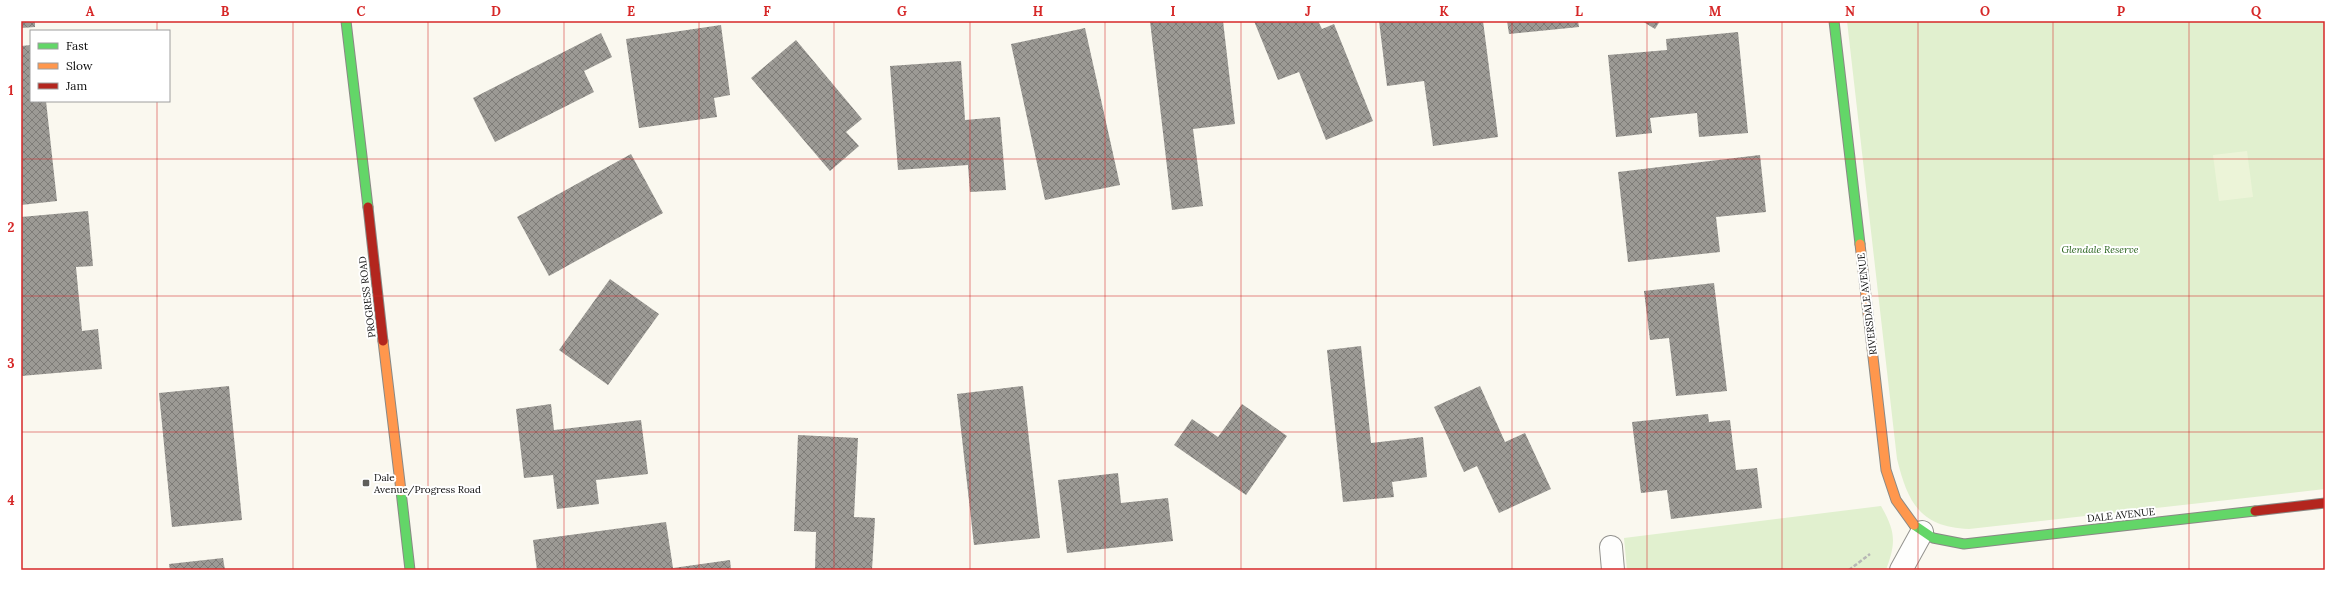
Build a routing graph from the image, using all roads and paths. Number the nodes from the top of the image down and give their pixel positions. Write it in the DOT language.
graph roads {
  1 [pos="346,21"];
  2 [pos="1834,21"];
  3 [pos="2325,504"];
  4 [pos="1922,532"];
  5 [pos="1611,547"];
  6 [pos="1870,554"];
  7 [pos="410,570"];
  8 [pos="1613,570"];
  9 [pos="1850,570"];
  10 [pos="1901,570"];
  1 -- 7 [label="street, PROGRESS ROAD"];
  2 -- 4 [label="street, RIVERSDALE AVENUE"];
  3 -- 4 [label="street, DALE AVENUE"];
  4 -- 10 [label="street"];
  5 -- 8 [label="street"];
  6 -- 9 [label="path"];
}
